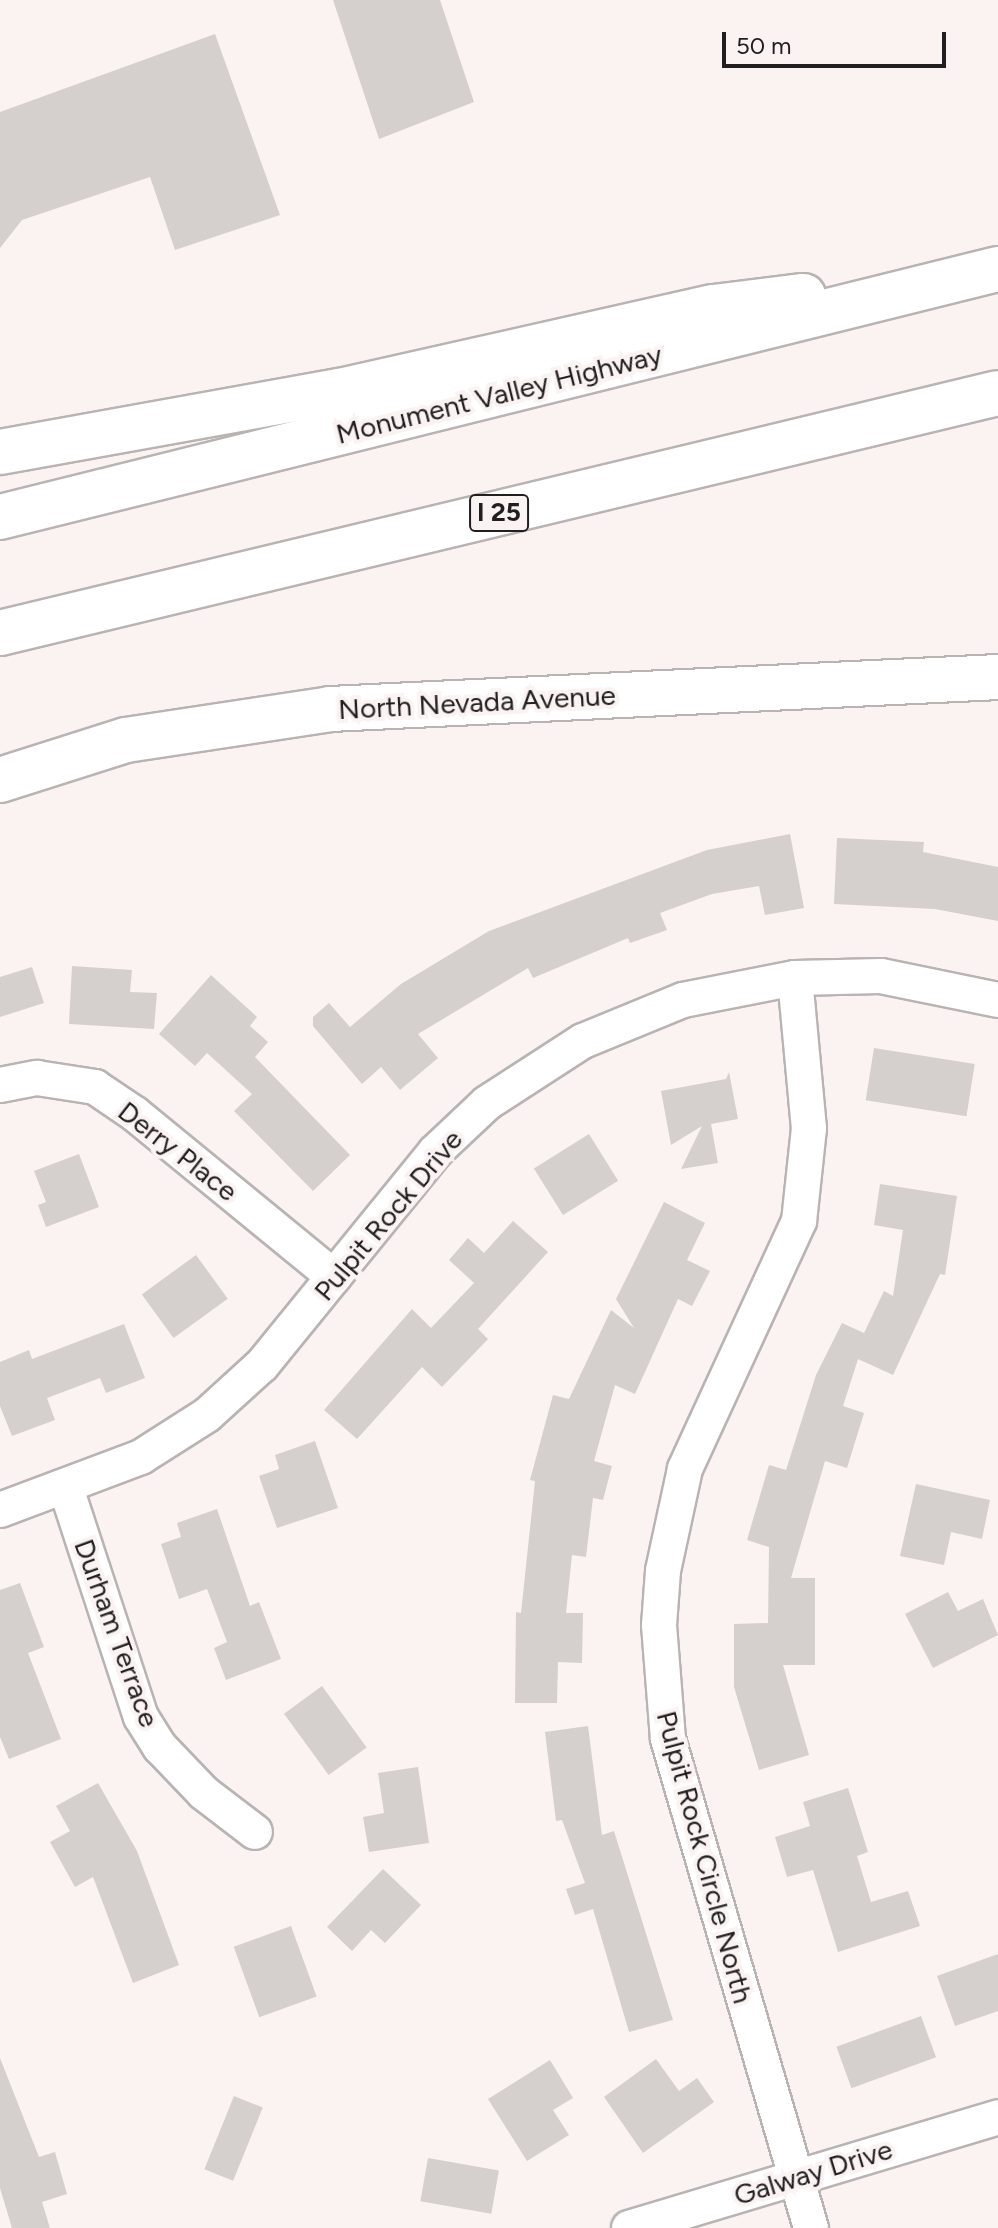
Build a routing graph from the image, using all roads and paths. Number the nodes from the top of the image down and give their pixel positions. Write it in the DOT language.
graph roads {
  1 [pos="998,269"];
  2 [pos="913,291"];
  3 [pos="998,393"];
  4 [pos="0,452"];
  5 [pos="0,517"];
  6 [pos="0,633"];
  7 [pos="980,677"];
  8 [pos="0,780"];
  9 [pos="795,978"];
  10 [pos="998,1000"];
  11 [pos="0,1085"];
  12 [pos="334,1277"];
  13 [pos="66,1488"];
  14 [pos="0,1510"];
  15 [pos="255,1832"];
  16 [pos="998,2117"];
  17 [pos="796,2177"];
  18 [pos="629,2228"];
  19 [pos="811,2228"];
  1 -- 2 [label="main road, Monument Valley Highway"];
  2 -- 4 [label="main road"];
  2 -- 5 [label="main road, Monument Valley Highway"];
  3 -- 6 [label="main road, I 25"];
  7 -- 8 [label="main road, North Nevada Avenue"];
  9 -- 10 [label="street, Pulpit Rock Drive"];
  9 -- 12 [label="street, Pulpit Rock Drive"];
  9 -- 17 [label="street, Pulpit Rock Circle North"];
  11 -- 12 [label="street, Derry Place"];
  12 -- 13 [label="street, Pulpit Rock Drive"];
  13 -- 14 [label="street, Pulpit Rock Drive"];
  13 -- 15 [label="street, Durham Terrace"];
  16 -- 17 [label="street, Galway Drive"];
  17 -- 18 [label="street, Galway Drive"];
  17 -- 19 [label="street, Pulpit Rock Circle North"];
}
